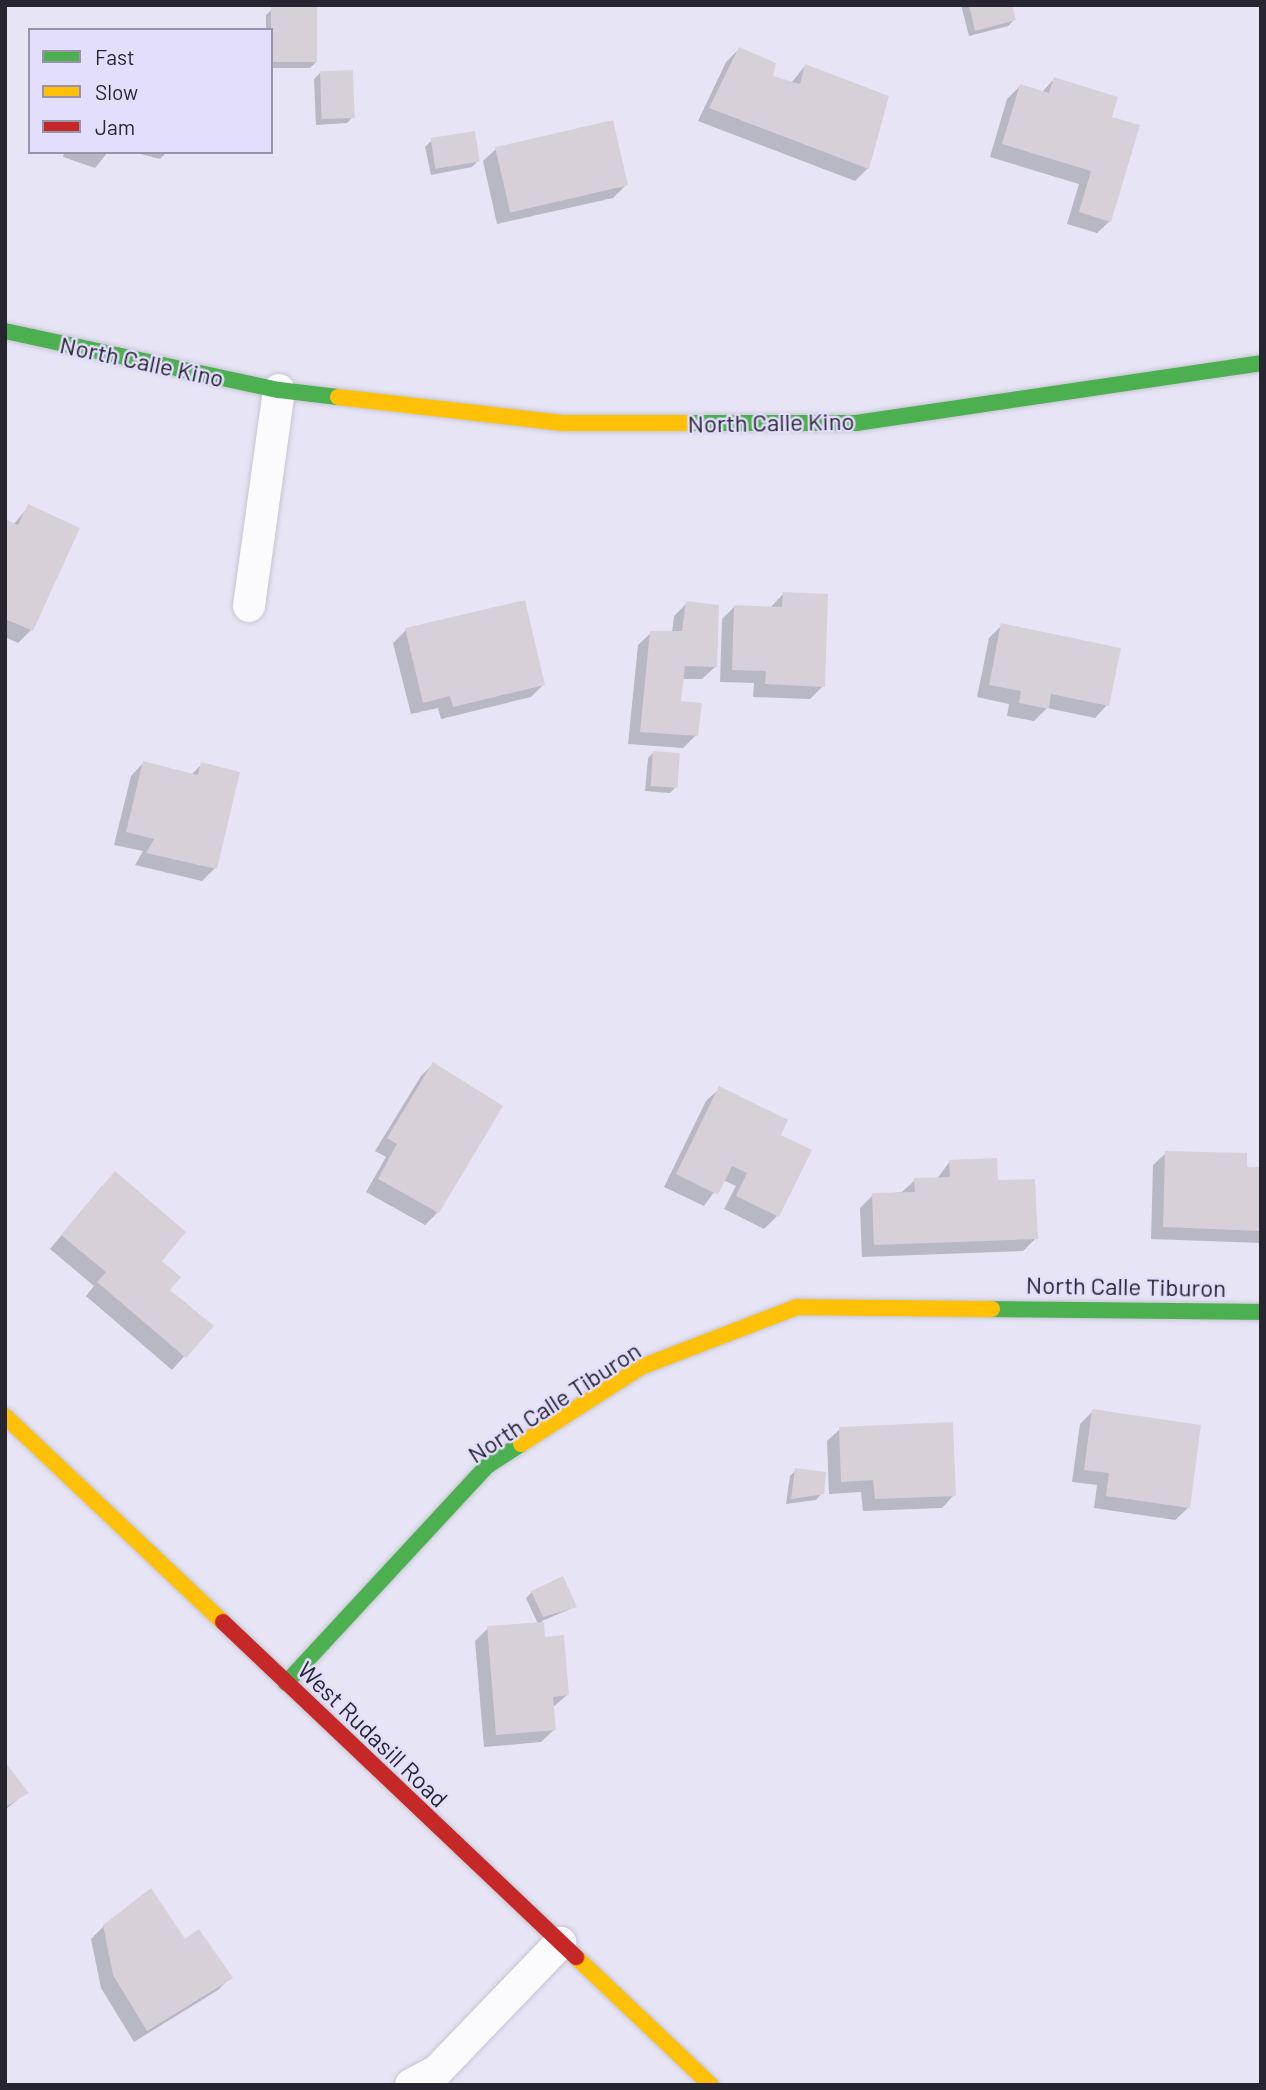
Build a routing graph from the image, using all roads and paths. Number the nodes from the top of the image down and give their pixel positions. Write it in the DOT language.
graph roads {
  1 [pos="5,331"];
  2 [pos="1261,363"];
  3 [pos="279,390"];
  4 [pos="249,606"];
  5 [pos="1261,1312"];
  6 [pos="5,1416"];
  7 [pos="286,1683"];
  8 [pos="560,1943"];
  9 [pos="411,2085"];
  10 [pos="711,2085"];
  1 -- 3 [label="street, North Calle Kino"];
  2 -- 3 [label="street, North Calle Kino"];
  3 -- 4 [label="street"];
  5 -- 7 [label="street, North Calle Tiburon"];
  6 -- 7 [label="street, West Rudasill Road"];
  7 -- 8 [label="street, West Rudasill Road"];
  8 -- 9 [label="street"];
  8 -- 10 [label="street, West Rudasill Road"];
}
